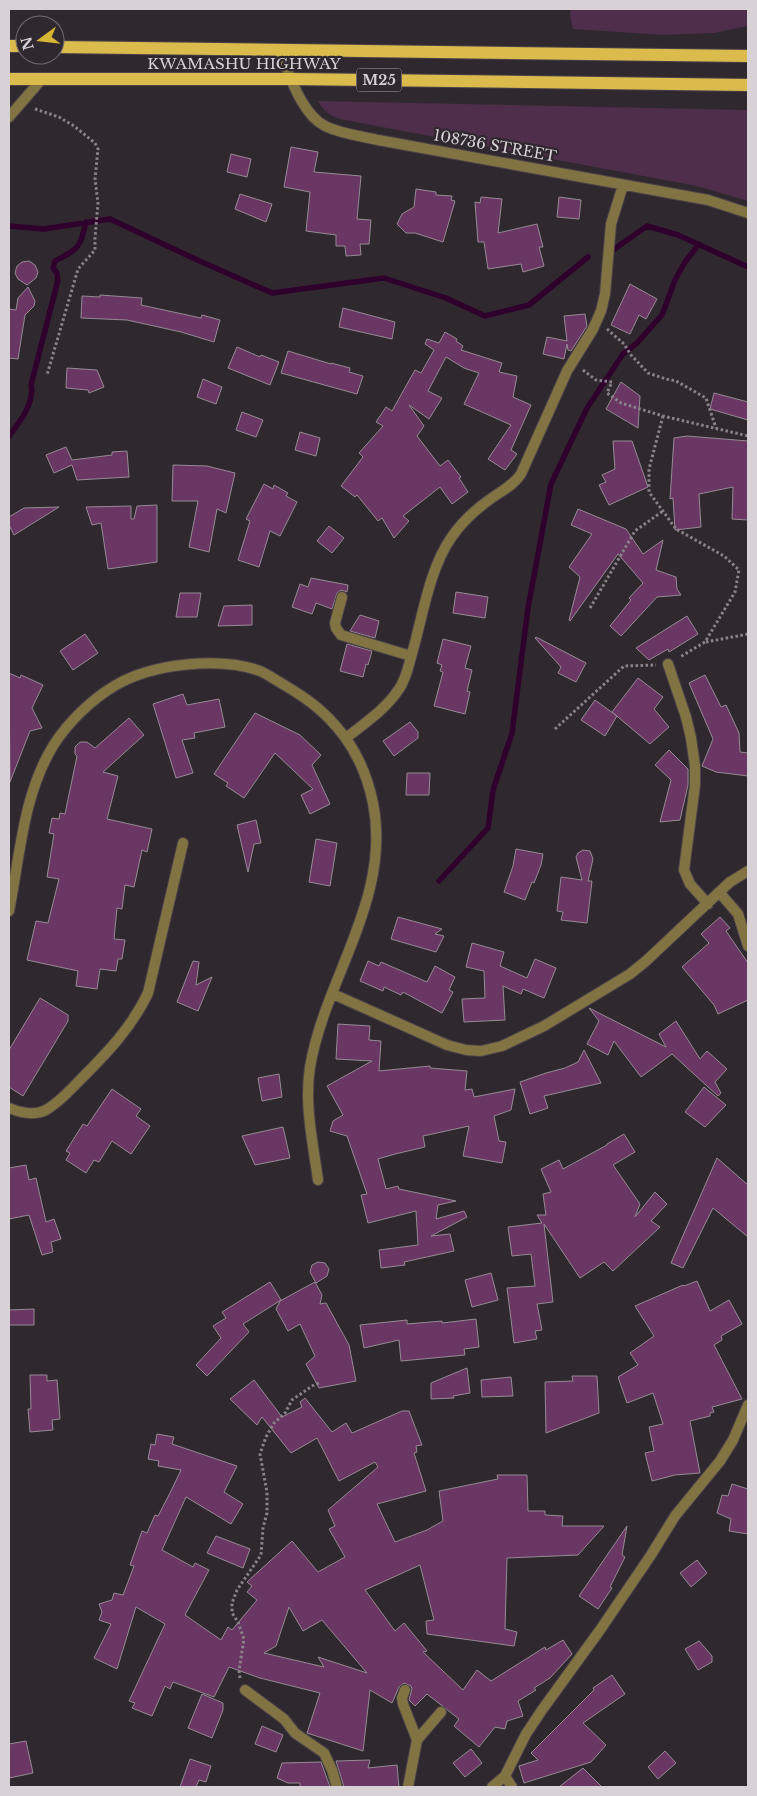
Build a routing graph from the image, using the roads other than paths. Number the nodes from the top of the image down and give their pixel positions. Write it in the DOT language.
graph roads {
  1 [pos="65,47"];
  2 [pos="279,50"];
  3 [pos="748,56"];
  4 [pos="9,79"];
  5 [pos="292,79"];
  6 [pos="41,80"];
  7 [pos="748,85"];
  8 [pos="9,117"];
  9 [pos="623,185"];
  10 [pos="748,213"];
  11 [pos="342,597"];
  12 [pos="411,656"];
  13 [pos="668,664"];
  14 [pos="346,738"];
  15 [pos="183,843"];
  16 [pos="748,872"];
  17 [pos="719,892"];
  18 [pos="708,904"];
  19 [pos="9,911"];
  20 [pos="748,946"];
  21 [pos="333,994"];
  22 [pos="9,1108"];
  23 [pos="318,1180"];
  24 [pos="748,1405"];
  25 [pos="245,1690"];
  26 [pos="405,1690"];
  27 [pos="441,1712"];
  28 [pos="417,1740"];
  29 [pos="505,1776"];
  30 [pos="337,1787"];
  31 [pos="408,1787"];
  32 [pos="492,1787"];
  33 [pos="512,1787"];
  1 -- 2 [label="main road, KWAMASHU HIGHWAY / M25"];
  2 -- 3 [label="main road, KWAMASHU HIGHWAY / M25"];
  2 -- 5 [label="street, 108736 STREET"];
  4 -- 6 [label="main road, KWAMASHU HIGHWAY / M25"];
  5 -- 6 [label="main road, KWAMASHU HIGHWAY / M25"];
  5 -- 7 [label="main road, KWAMASHU HIGHWAY / M25"];
  5 -- 9 [label="street, 108736 STREET"];
  6 -- 8 [label="street"];
  9 -- 10 [label="street, 108736 STREET"];
  9 -- 12 [label="street"];
  11 -- 12 [label="street"];
  12 -- 14 [label="street"];
  13 -- 18 [label="street"];
  14 -- 19 [label="street"];
  14 -- 21 [label="street"];
  15 -- 22 [label="street"];
  16 -- 17 [label="street"];
  17 -- 18 [label="street"];
  17 -- 20 [label="street"];
  18 -- 21 [label="street"];
  21 -- 23 [label="street"];
  24 -- 29 [label="street"];
  25 -- 30 [label="street"];
  26 -- 28 [label="street"];
  27 -- 28 [label="street"];
  28 -- 31 [label="street"];
  29 -- 32 [label="street"];
  29 -- 33 [label="street"];
}
